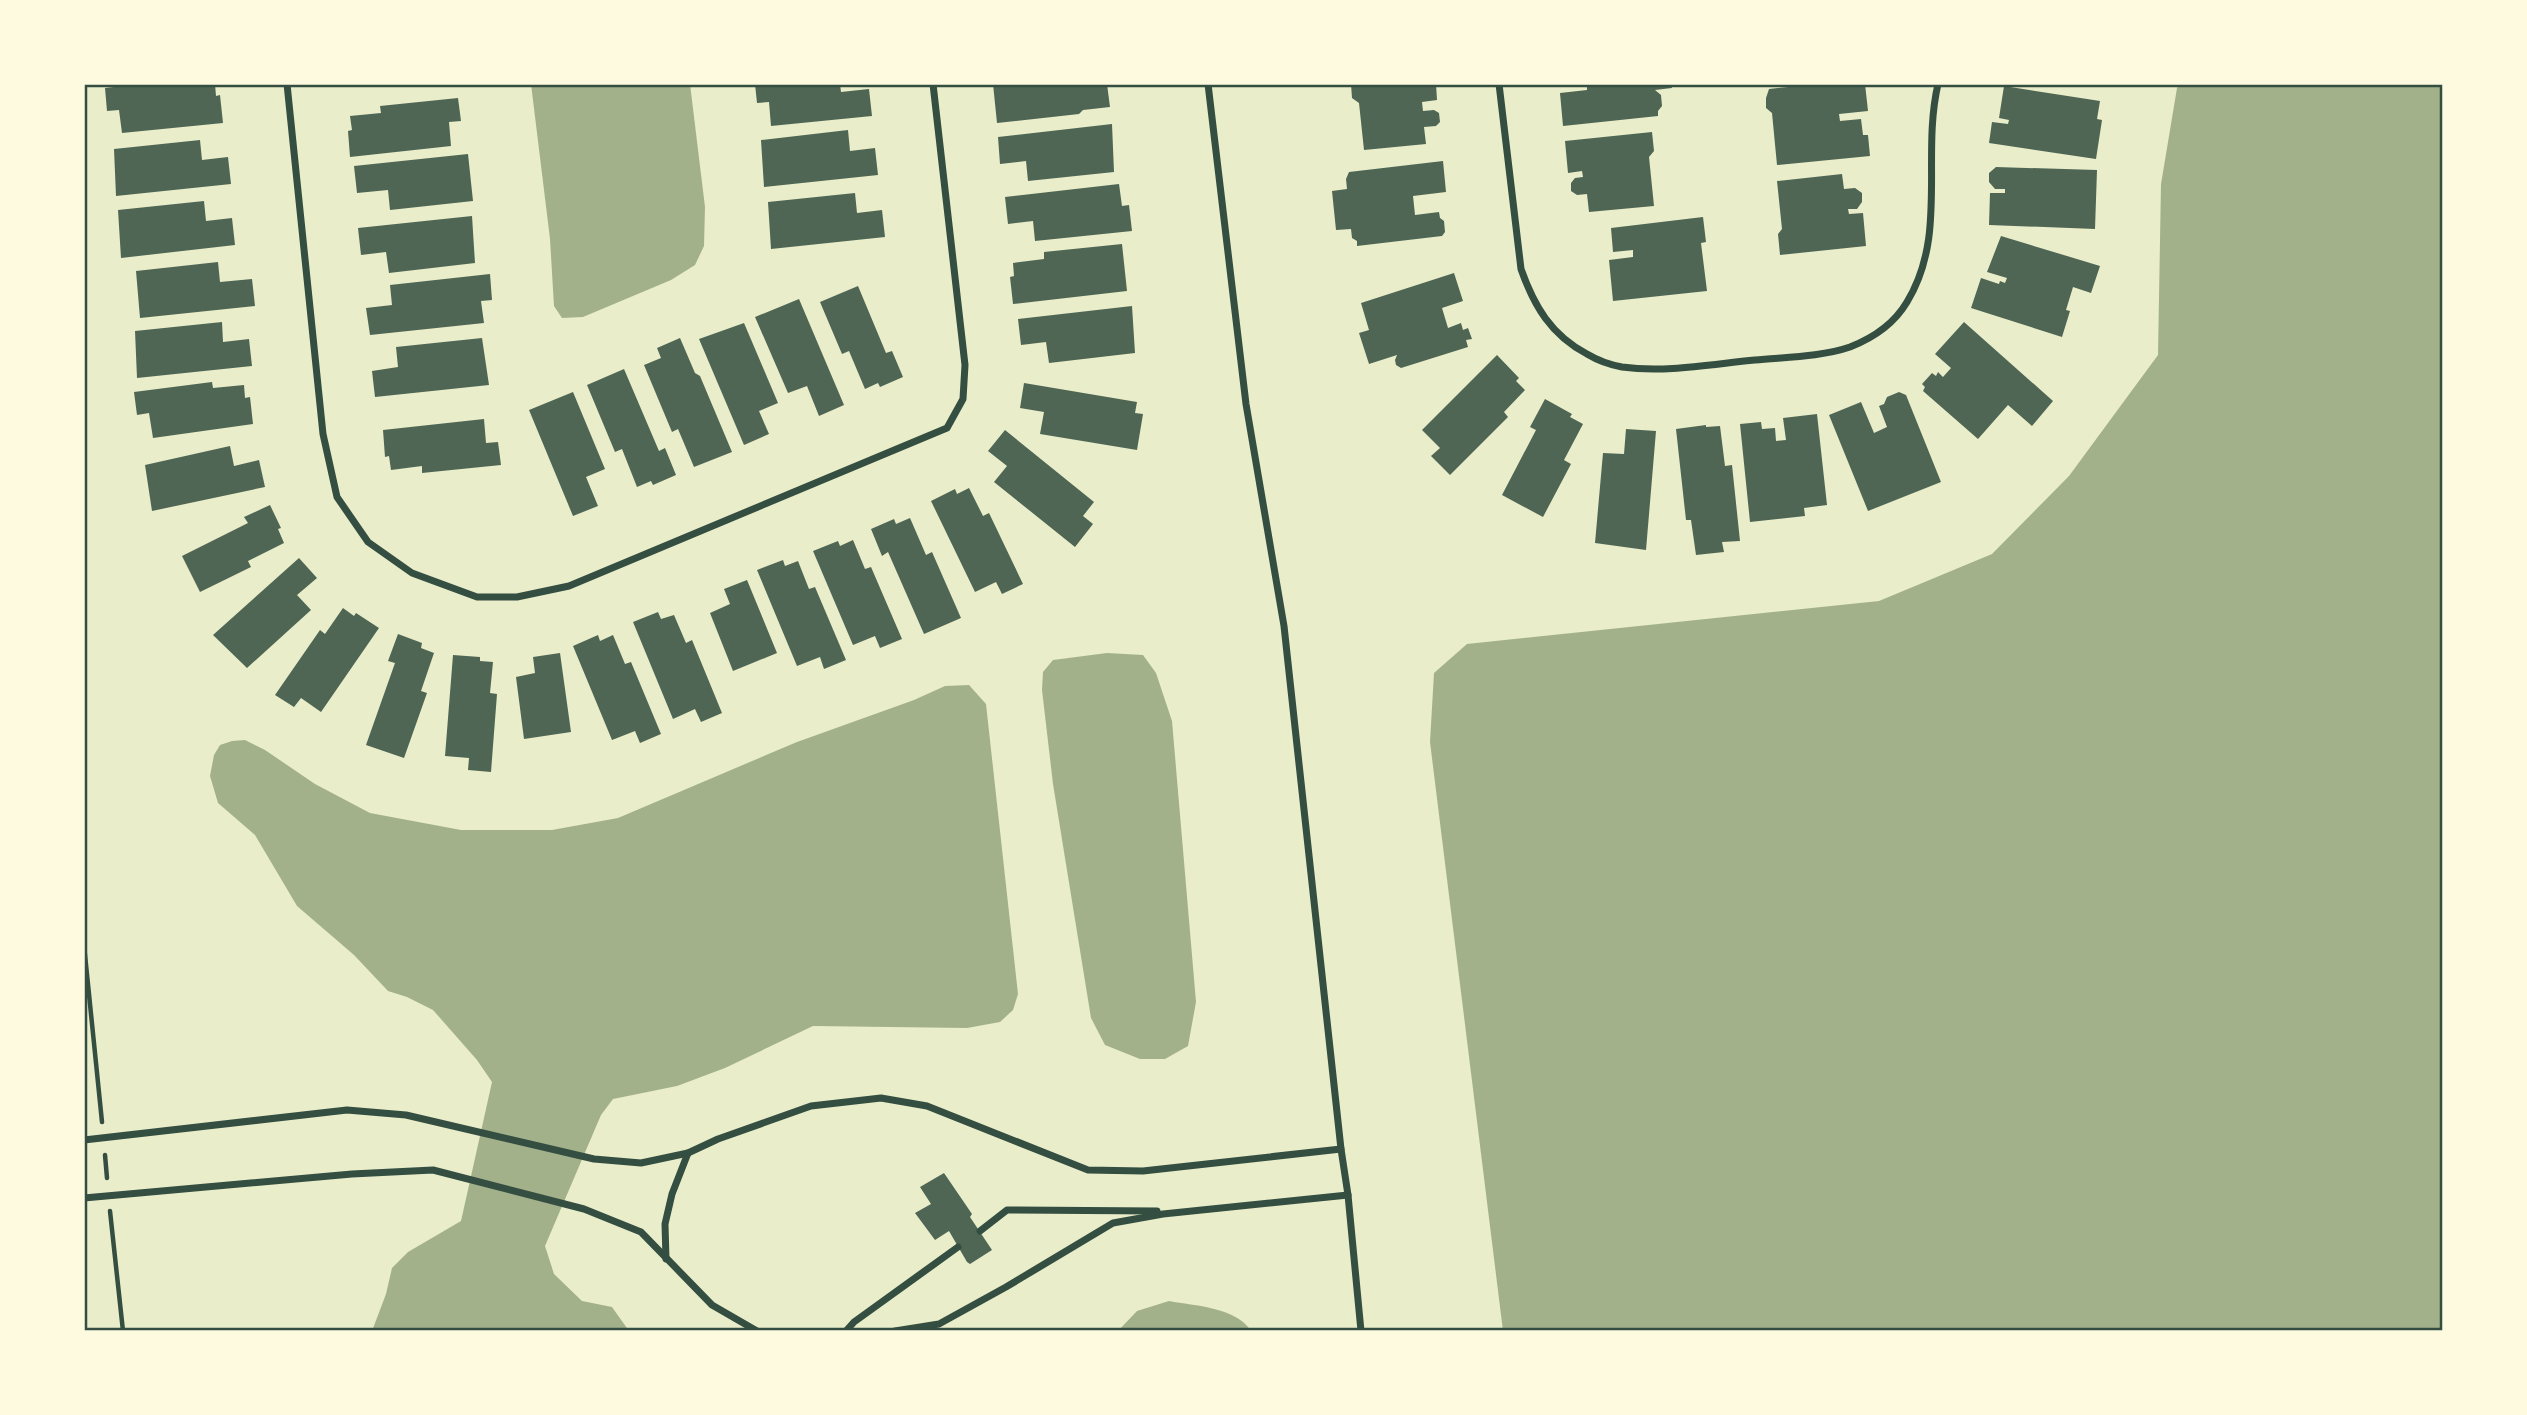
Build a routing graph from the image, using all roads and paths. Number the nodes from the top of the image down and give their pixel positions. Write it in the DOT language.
graph roads {
  1 [pos="287,84"];
  2 [pos="933,84"];
  3 [pos="1208,84"];
  4 [pos="1499,84"];
  5 [pos="1938,84"];
  6 [pos="84,945"];
  7 [pos="103,1138"];
  8 [pos="84,1140"];
  9 [pos="1341,1149"];
  10 [pos="688,1153"];
  11 [pos="1348,1195"];
  12 [pos="109,1196"];
  13 [pos="84,1198"];
  14 [pos="1184,1211"];
  15 [pos="980,1231"];
  16 [pos="958,1247"];
  17 [pos="666,1259"];
  18 [pos="123,1331"];
  19 [pos="757,1331"];
  20 [pos="846,1331"];
  21 [pos="895,1331"];
  22 [pos="1361,1331"];
  1 -- 2 [label="street"];
  3 -- 9 [label="street"];
  4 -- 5 [label="street"];
  6 -- 7 [label="path"];
  7 -- 8 [label="street"];
  7 -- 10 [label="street"];
  7 -- 12 [label="path"];
  9 -- 10 [label="street"];
  9 -- 11 [label="street"];
  10 -- 17 [label="street"];
  11 -- 14 [label="street"];
  11 -- 22 [label="street"];
  12 -- 13 [label="street"];
  12 -- 17 [label="street"];
  12 -- 18 [label="path"];
  14 -- 15 [label="street"];
  14 -- 21 [label="street"];
  16 -- 20 [label="street"];
  17 -- 19 [label="street"];
}
